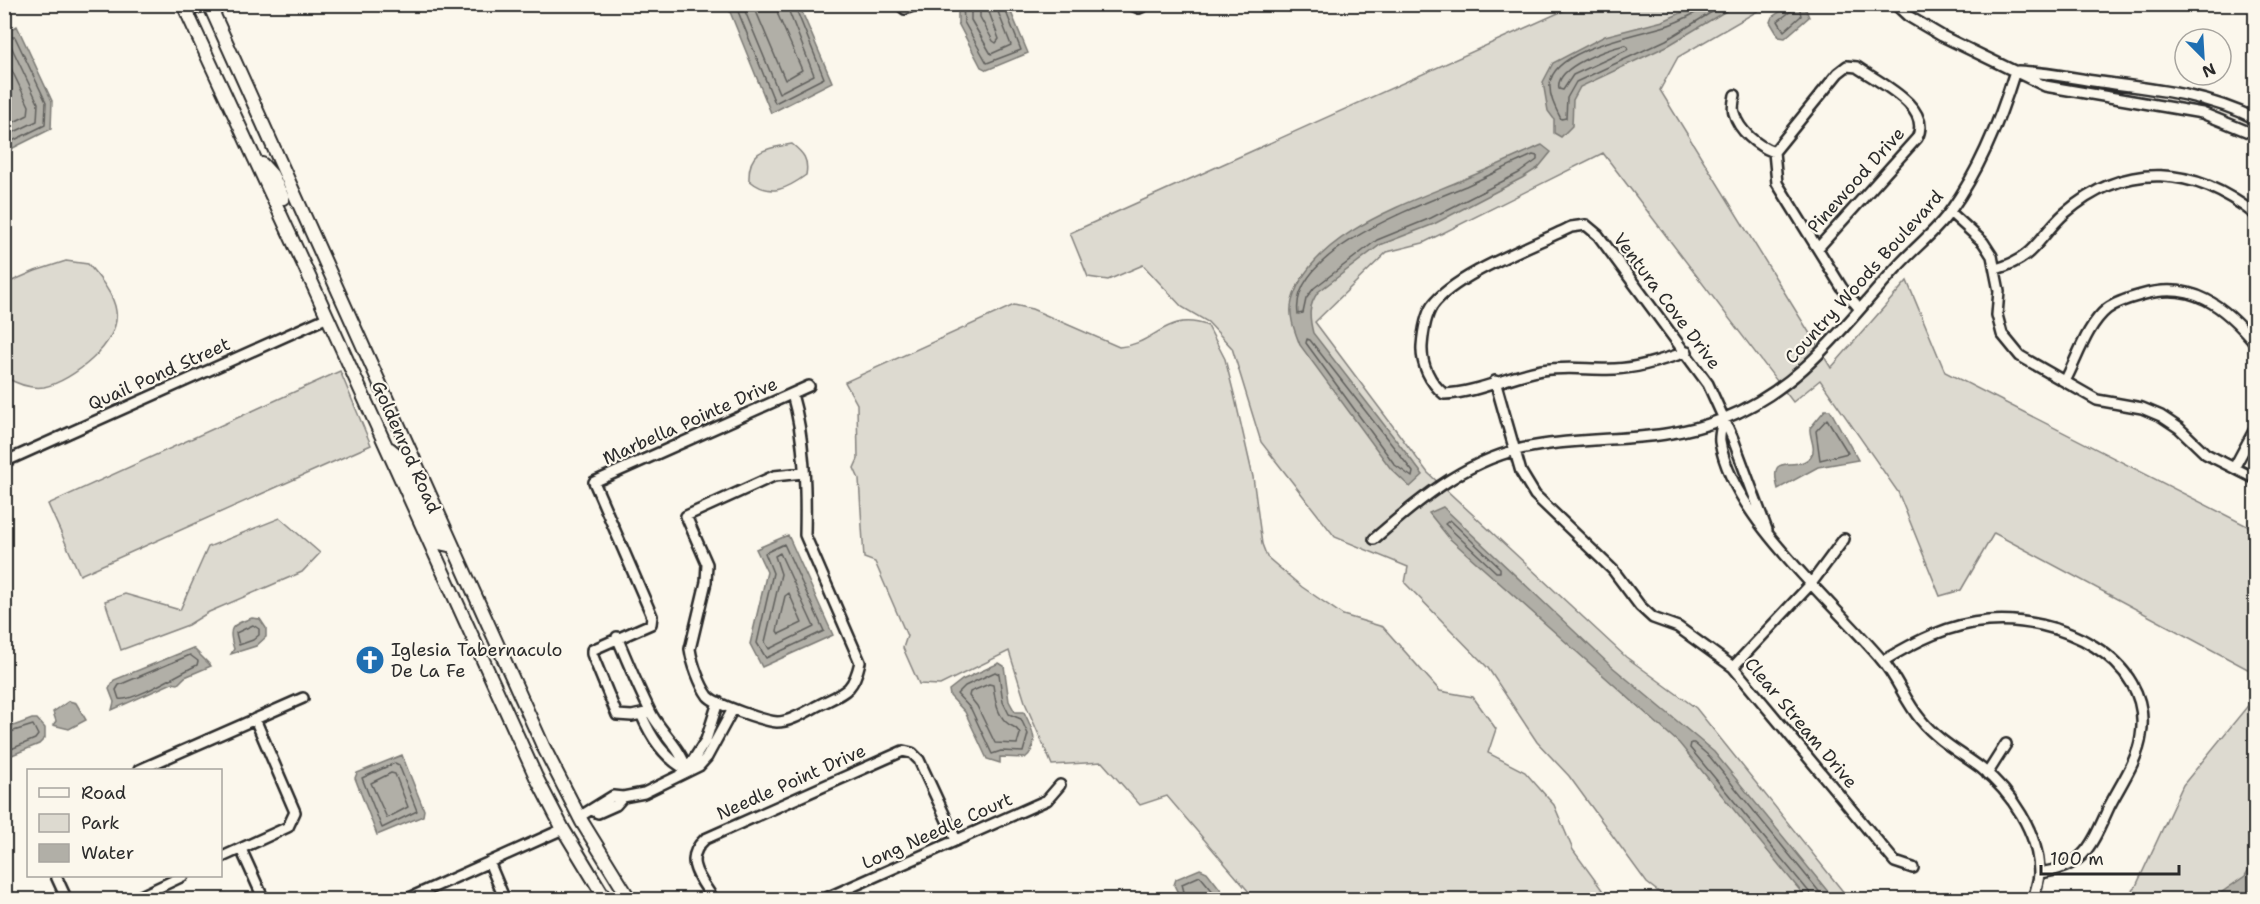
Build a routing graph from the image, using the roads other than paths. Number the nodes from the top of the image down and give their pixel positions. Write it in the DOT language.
graph roads {
  1 [pos="899,4"];
  2 [pos="918,4"];
  3 [pos="1130,4"];
  4 [pos="1148,4"];
  5 [pos="1895,4"];
  6 [pos="210,5"];
  7 [pos="186,7"];
  8 [pos="2015,71"];
  9 [pos="2113,84"];
  10 [pos="1735,94"];
  11 [pos="2112,99"];
  12 [pos="2256,119"];
  13 [pos="2256,135"];
  14 [pos="1774,152"];
  15 [pos="253,155"];
  16 [pos="1950,212"];
  17 [pos="2256,215"];
  18 [pos="1818,248"];
  19 [pos="1996,268"];
  20 [pos="334,283"];
  21 [pos="1860,309"];
  22 [pos="327,317"];
  23 [pos="2256,344"];
  24 [pos="1687,352"];
  25 [pos="1495,381"];
  26 [pos="2065,381"];
  27 [pos="809,386"];
  28 [pos="792,394"];
  29 [pos="1723,419"];
  30 [pos="2256,427"];
  31 [pos="386,447"];
  32 [pos="1515,450"];
  33 [pos="411,454"];
  34 [pos="4,462"];
  35 [pos="2234,468"];
  36 [pos="803,473"];
  37 [pos="2256,479"];
  38 [pos="1767,530"];
  39 [pos="1374,539"];
  40 [pos="1844,539"];
  41 [pos="453,546"];
  42 [pos="442,569"];
  43 [pos="1810,585"];
  44 [pos="617,637"];
  45 [pos="1883,661"];
  46 [pos="1733,667"];
  47 [pos="518,690"];
  48 [pos="303,698"];
  49 [pos="718,702"];
  50 [pos="733,709"];
  51 [pos="646,713"];
  52 [pos="255,719"];
  53 [pos="668,739"];
  54 [pos="2006,744"];
  55 [pos="659,746"];
  56 [pos="143,769"];
  57 [pos="687,770"];
  58 [pos="1988,774"];
  59 [pos="1060,785"];
  60 [pos="545,794"];
  61 [pos="579,817"];
  62 [pos="563,829"];
  63 [pos="956,840"];
  64 [pos="597,847"];
  65 [pos="241,849"];
  66 [pos="222,857"];
  67 [pos="489,862"];
  68 [pos="1913,868"];
  69 [pos="2039,873"];
  70 [pos="56,877"];
  71 [pos="181,877"];
  72 [pos="67,900"];
  73 [pos="132,900"];
  74 [pos="264,900"];
  75 [pos="405,900"];
  76 [pos="505,900"];
  77 [pos="606,900"];
  78 [pos="630,900"];
  79 [pos="714,900"];
  80 [pos="822,900"];
  81 [pos="2033,900"];
  1 -- 2 [label="street"];
  3 -- 4 [label="street"];
  5 -- 8 [label="street"];
  6 -- 7 [label="street"];
  6 -- 20 [label="main road, Goldenrod Road"];
  7 -- 15 [label="main road, Goldenrod Road"];
  8 -- 9 [label="street"];
  8 -- 11 [label="street"];
  8 -- 16 [label="street, Country Woods Boulevard"];
  9 -- 11 [label="street"];
  9 -- 12 [label="street"];
  10 -- 14 [label="street"];
  11 -- 13 [label="street"];
  14 -- 18 [label="street"];
  14 -- 18 [label="street, Pinewood Drive"];
  15 -- 20 [label="main road"];
  15 -- 22 [label="main road, Goldenrod Road"];
  16 -- 19 [label="street"];
  16 -- 21 [label="street, Country Woods Boulevard"];
  17 -- 19 [label="street"];
  18 -- 21 [label="street"];
  19 -- 26 [label="street"];
  20 -- 33 [label="main road, Goldenrod Road"];
  21 -- 29 [label="street, Country Woods Boulevard"];
  22 -- 31 [label="main road, Goldenrod Road"];
  22 -- 33 [label="main road"];
  22 -- 34 [label="street, Quail Pond Street"];
  23 -- 26 [label="street"];
  24 -- 25 [label="street"];
  24 -- 25 [label="street, Ventura Cove Drive"];
  24 -- 29 [label="street, Ventura Cove Drive"];
  25 -- 32 [label="street, Clear Stream Drive"];
  26 -- 35 [label="street"];
  27 -- 28 [label="street, Marbella Pointe Drive"];
  28 -- 36 [label="street"];
  28 -- 44 [label="street, Marbella Pointe Drive"];
  29 -- 32 [label="street, Country Woods Boulevard"];
  29 -- 38 [label="street, Ventura Cove Drive"];
  29 -- 38 [label="street"];
  30 -- 35 [label="street"];
  31 -- 41 [label="main road"];
  31 -- 42 [label="main road, Goldenrod Road"];
  32 -- 39 [label="street, Country Woods Boulevard"];
  32 -- 46 [label="street, Clear Stream Drive"];
  33 -- 41 [label="main road, Goldenrod Road"];
  35 -- 37 [label="street"];
  36 -- 49 [label="street"];
  36 -- 50 [label="street"];
  38 -- 43 [label="street"];
  40 -- 43 [label="street"];
  41 -- 47 [label="main road, Goldenrod Road"];
  42 -- 47 [label="main road"];
  42 -- 60 [label="main road, Goldenrod Road"];
  43 -- 45 [label="street"];
  43 -- 46 [label="street"];
  44 -- 51 [label="street"];
  44 -- 51 [label="street, Marbella Pointe Drive"];
  45 -- 58 [label="street"];
  45 -- 69 [label="street"];
  46 -- 68 [label="street, Clear Stream Drive"];
  47 -- 61 [label="main road, Goldenrod Road"];
  48 -- 52 [label="street"];
  49 -- 50 [label="street"];
  49 -- 57 [label="street"];
  50 -- 57 [label="street"];
  51 -- 53 [label="street"];
  51 -- 55 [label="street"];
  52 -- 56 [label="street"];
  52 -- 65 [label="street"];
  53 -- 55 [label="street"];
  53 -- 57 [label="street"];
  54 -- 58 [label="street"];
  55 -- 57 [label="street"];
  57 -- 61 [label="street"];
  58 -- 69 [label="street"];
  59 -- 63 [label="street, Long Needle Court"];
  60 -- 61 [label="main road"];
  60 -- 62 [label="main road, Goldenrod Road"];
  61 -- 64 [label="main road, Goldenrod Road"];
  62 -- 64 [label="main road"];
  62 -- 67 [label="street"];
  62 -- 77 [label="main road, Goldenrod Road"];
  63 -- 79 [label="street, Needle Point Drive"];
  63 -- 80 [label="street, Long Needle Court"];
  64 -- 78 [label="main road, Goldenrod Road"];
  65 -- 66 [label="street"];
  65 -- 74 [label="street"];
  67 -- 75 [label="street"];
  67 -- 76 [label="street"];
  69 -- 81 [label="street"];
  70 -- 72 [label="street"];
  71 -- 73 [label="street"];
}
